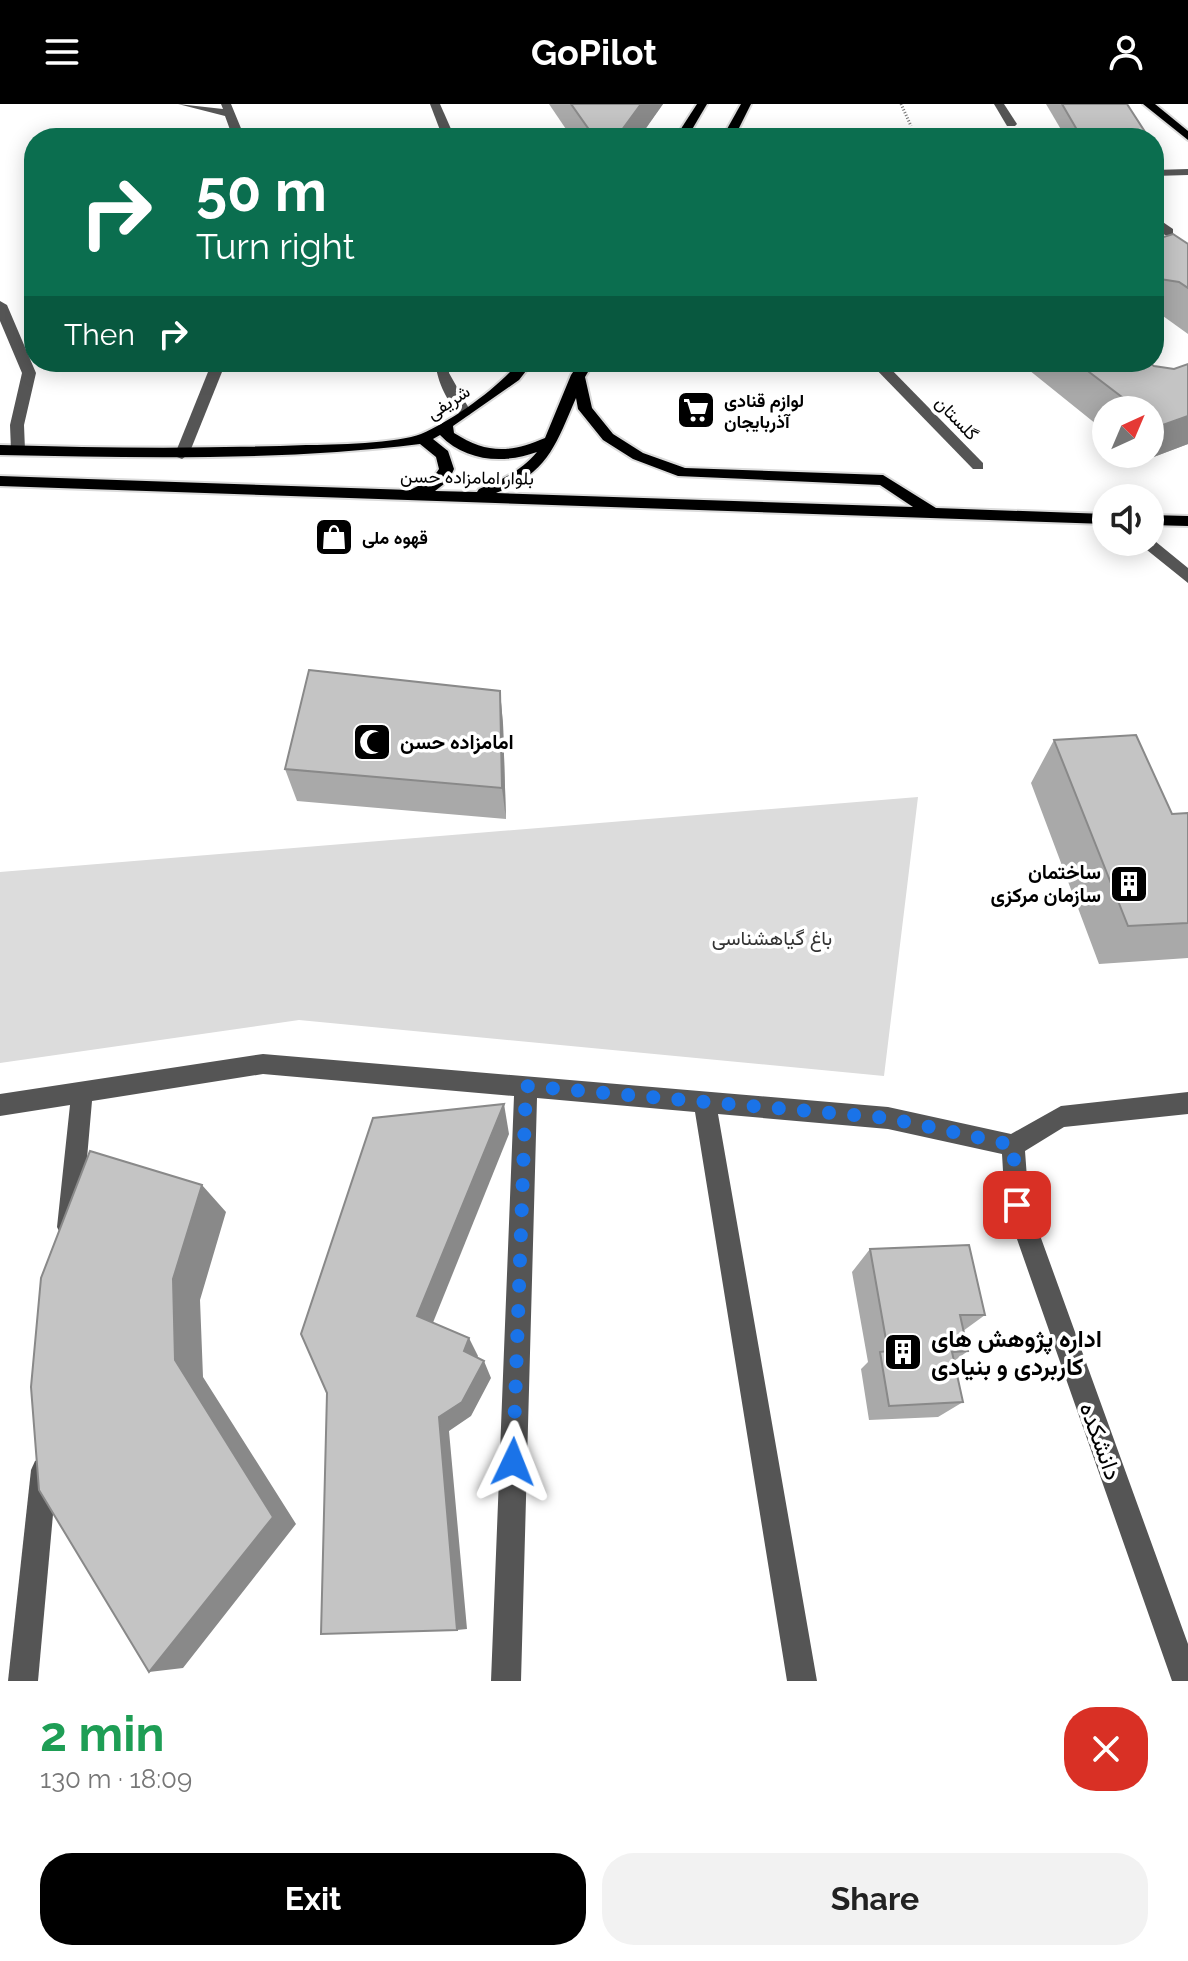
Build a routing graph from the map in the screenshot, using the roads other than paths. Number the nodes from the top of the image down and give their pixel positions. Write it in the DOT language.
graph roads {
  1 [pos="183,104"];
  2 [pos="435,104"];
  3 [pos="702,104"];
  4 [pos="746,104"];
  5 [pos="999,104"];
  6 [pos="1148,104"];
  7 [pos="228,109"];
  8 [pos="1011,124"];
  9 [pos="235,128"];
  10 [pos="445,128"];
  11 [pos="687,128"];
  12 [pos="733,128"];
  13 [pos="1188,137"];
  14 [pos="1188,172"];
  15 [pos="1164,173"];
  16 [pos="1164,228"];
  17 [pos="1169,232"];
  18 [pos="0,305"];
  19 [pos="24,361"];
  20 [pos="29,372"];
  21 [pos="215,372"];
  22 [pos="442,372"];
  23 [pos="518,372"];
  24 [pos="580,372"];
  25 [pos="582,372"];
  26 [pos="886,372"];
  27 [pos="464,412"];
  28 [pos="446,425"];
  29 [pos="423,439"];
  30 [pos="550,441"];
  31 [pos="0,450"];
  32 [pos="18,450"];
  33 [pos="182,454"];
  34 [pos="978,466"];
  35 [pos="0,481"];
  36 [pos="407,496"];
  37 [pos="468,497"];
  38 [pos="934,514"];
  39 [pos="1092,519"];
  40 [pos="1164,520"];
  41 [pos="1188,521"];
  42 [pos="1164,556"];
  43 [pos="1188,577"];
  44 [pos="526,1086"];
  45 [pos="82,1092"];
  46 [pos="1188,1103"];
  47 [pos="705,1104"];
  48 [pos="0,1105"];
  49 [pos="1013,1145"];
  50 [pos="67,1247"];
  51 [pos="47,1448"];
  52 [pos="23,1681"];
  53 [pos="506,1681"];
  54 [pos="802,1681"];
  55 [pos="1187,1681"];
  1 -- 7 [label="street"];
  2 -- 10 [label="street"];
  3 -- 11 [label="main road"];
  4 -- 12 [label="main road"];
  5 -- 8 [label="street"];
  6 -- 13 [label="main road"];
  7 -- 9 [label="street"];
  14 -- 15 [label="street"];
  16 -- 17 [label="street"];
  18 -- 19 [label="street"];
  20 -- 32 [label="street"];
  21 -- 33 [label="street"];
  22 -- 27 [label="street"];
  23 -- 27 [label="main road, شریفی"];
  24 -- 30 [label="main road"];
  25 -- 38 [label="main road"];
  26 -- 34 [label="street, گلستان"];
  27 -- 28 [label="main road, شریفی"];
  28 -- 29 [label="main road, شریفی"];
  28 -- 30 [label="main road"];
  29 -- 33 [label="main road, بلوار امامزاده حسن"];
  29 -- 36 [label="main road"];
  30 -- 37 [label="main road"];
  31 -- 32 [label="main road, بلوار امامزاده حسن"];
  32 -- 33 [label="main road, بلوار امامزاده حسن"];
  35 -- 36 [label="main road, بلوار امامزاده حسن"];
  36 -- 37 [label="main road, بلوار امامزاده حسن"];
  37 -- 38 [label="main road, بلوار امامزاده حسن"];
  38 -- 39 [label="main road, بلوار امامزاده حسن"];
  40 -- 41 [label="main road"];
  42 -- 43 [label="street"];
  44 -- 45 [label="street"];
  44 -- 47 [label="street"];
  44 -- 53 [label="street"];
  45 -- 48 [label="street"];
  45 -- 50 [label="street"];
  46 -- 49 [label="street"];
  47 -- 49 [label="street"];
  47 -- 54 [label="street"];
  49 -- 55 [label="street, دانشکده"];
  51 -- 52 [label="street"];
}
